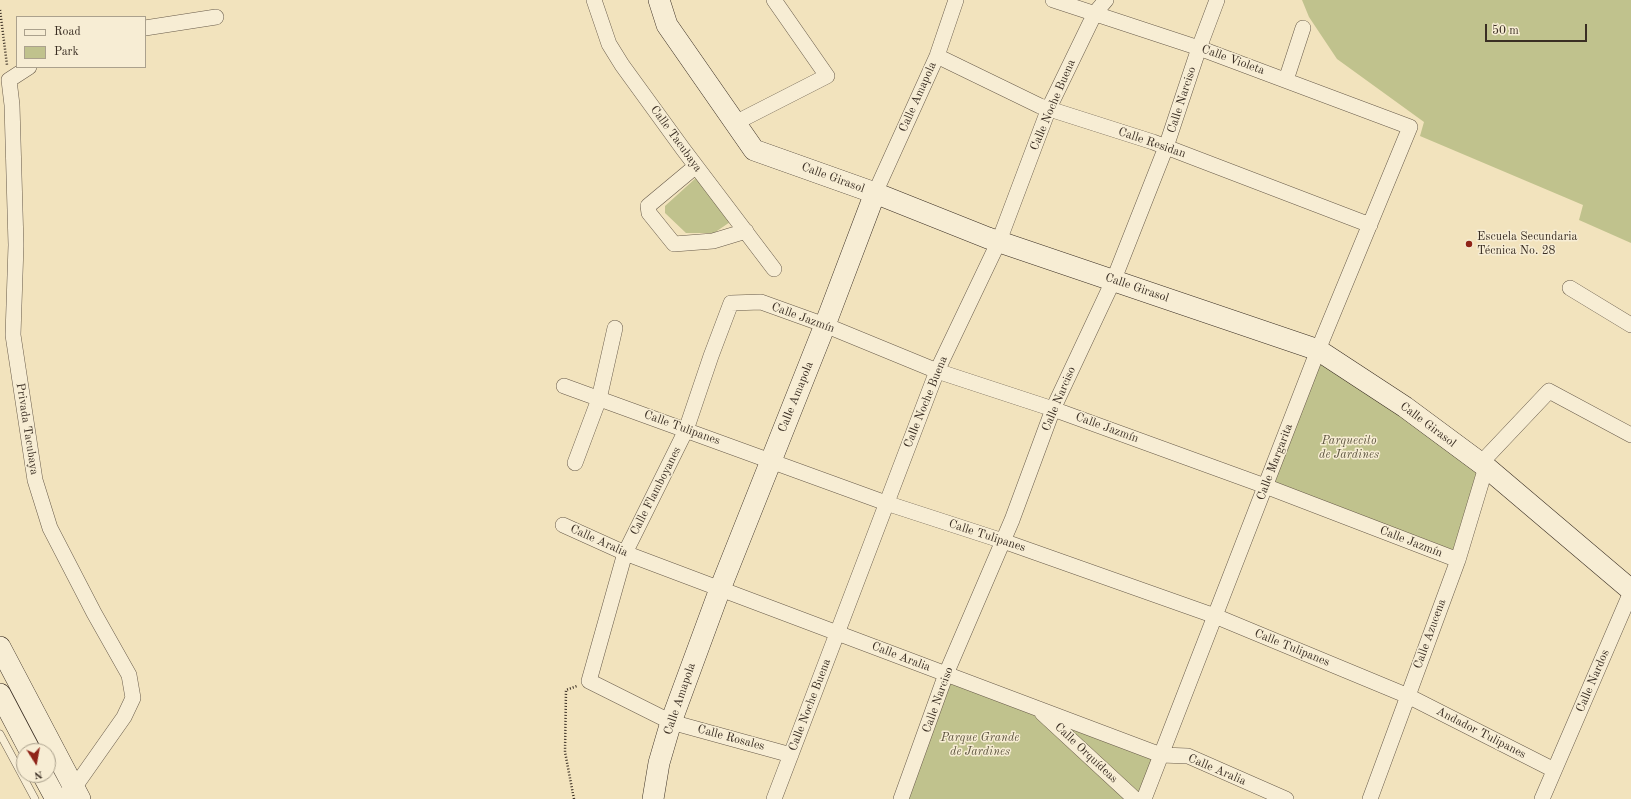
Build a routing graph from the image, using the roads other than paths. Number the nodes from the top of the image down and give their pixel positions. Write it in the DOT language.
graph roads {
  1 [pos="594,0"];
  2 [pos="659,0"];
  3 [pos="774,0"];
  4 [pos="956,0"];
  5 [pos="1053,0"];
  6 [pos="1106,0"];
  7 [pos="1218,0"];
  8 [pos="1095,13"];
  9 [pos="216,17"];
  10 [pos="146,28"];
  11 [pos="1303,28"];
  12 [pos="1199,48"];
  13 [pos="937,56"];
  14 [pos="27,68"];
  15 [pos="1286,80"];
  16 [pos="1049,108"];
  17 [pos="735,123"];
  18 [pos="1410,127"];
  19 [pos="1166,147"];
  20 [pos="696,166"];
  21 [pos="875,193"];
  22 [pos="1370,225"];
  23 [pos="746,231"];
  24 [pos="999,241"];
  25 [pos="774,269"];
  26 [pos="1114,279"];
  27 [pos="1570,288"];
  28 [pos="731,303"];
  29 [pos="825,325"];
  30 [pos="1631,325"];
  31 [pos="615,328"];
  32 [pos="1318,350"];
  33 [pos="937,371"];
  34 [pos="564,386"];
  35 [pos="600,399"];
  36 [pos="1053,409"];
  37 [pos="686,430"];
  38 [pos="1631,436"];
  39 [pos="771,460"];
  40 [pos="575,463"];
  41 [pos="1483,465"];
  42 [pos="1265,486"];
  43 [pos="886,503"];
  44 [pos="563,525"];
  45 [pos="1003,541"];
  46 [pos="625,553"];
  47 [pos="1458,560"];
  48 [pos="720,589"];
  49 [pos="1631,591"];
  50 [pos="1215,616"];
  51 [pos="837,633"];
  52 [pos="0,647"];
  53 [pos="946,674"];
  54 [pos="589,681"];
  55 [pos="0,694"];
  56 [pos="1408,696"];
  57 [pos="1036,708"];
  58 [pos="671,722"];
  59 [pos="0,734"];
  60 [pos="26,743"];
  61 [pos="791,755"];
  62 [pos="1161,755"];
  63 [pos="1554,770"];
  64 [pos="52,783"];
  65 [pos="67,796"];
  66 [pos="1276,797"];
  67 [pos="35,799"];
  68 [pos="653,799"];
  69 [pos="774,799"];
  70 [pos="901,799"];
  71 [pos="1135,799"];
  72 [pos="1144,799"];
  73 [pos="1370,799"];
  74 [pos="1542,799"];
  1 -- 20 [label="street, Calle Tacubaya"];
  2 -- 17 [label="street, Calle Girasol"];
  3 -- 17 [label="street"];
  4 -- 13 [label="street, Calle Amapola"];
  5 -- 8 [label="street, Calle Violeta"];
  6 -- 8 [label="street, Calle Noche Buena"];
  7 -- 12 [label="street, Calle Narciso"];
  8 -- 12 [label="street, Calle Violeta"];
  8 -- 16 [label="street, Calle Noche Buena"];
  9 -- 10 [label="street"];
  11 -- 15 [label="street"];
  12 -- 15 [label="street, Calle Violeta"];
  12 -- 19 [label="street, Calle Narciso"];
  13 -- 16 [label="street, Calle Residan"];
  13 -- 21 [label="street, Calle Amapola"];
  14 -- 65 [label="street, Privada Tacubaya"];
  15 -- 18 [label="street, Calle Violeta"];
  16 -- 19 [label="street, Calle Residan"];
  16 -- 24 [label="street, Calle Noche Buena"];
  17 -- 21 [label="street, Calle Girasol"];
  18 -- 22 [label="street, Calle Margarita"];
  19 -- 22 [label="street, Calle Residan"];
  19 -- 26 [label="street, Calle Narciso"];
  20 -- 23 [label="street, Calle Tacubaya"];
  20 -- 23 [label="street"];
  21 -- 24 [label="street, Calle Girasol"];
  21 -- 29 [label="street, Calle Amapola"];
  22 -- 32 [label="street, Calle Margarita"];
  23 -- 25 [label="street, Calle Tacubaya"];
  24 -- 26 [label="street, Calle Girasol"];
  24 -- 33 [label="street, Calle Noche Buena"];
  26 -- 32 [label="street, Calle Girasol"];
  26 -- 36 [label="street, Calle Narciso"];
  27 -- 30 [label="street"];
  28 -- 29 [label="street, Calle Jazmín"];
  28 -- 37 [label="street, Calle Flamboyanes"];
  29 -- 33 [label="street, Calle Jazmín"];
  29 -- 39 [label="street, Calle Amapola"];
  31 -- 35 [label="street"];
  32 -- 41 [label="street, Calle Girasol"];
  32 -- 42 [label="street, Calle Margarita"];
  33 -- 36 [label="street, Calle Jazmín"];
  33 -- 43 [label="street, Calle Noche Buena"];
  34 -- 35 [label="street, Calle Tulipanes"];
  35 -- 37 [label="street, Calle Tulipanes"];
  35 -- 40 [label="street"];
  36 -- 42 [label="street, Calle Jazmín"];
  36 -- 45 [label="street, Calle Narciso"];
  37 -- 39 [label="street, Calle Tulipanes"];
  37 -- 46 [label="street, Calle Flamboyanes"];
  38 -- 41 [label="street, Calle Azucena"];
  39 -- 43 [label="street, Calle Tulipanes"];
  39 -- 48 [label="street, Calle Amapola"];
  41 -- 47 [label="street, Calle Azucena"];
  41 -- 49 [label="street, Calle Girasol"];
  42 -- 47 [label="street, Calle Jazmín"];
  42 -- 50 [label="street, Calle Margarita"];
  43 -- 45 [label="street, Calle Tulipanes"];
  43 -- 51 [label="street, Calle Noche Buena"];
  44 -- 46 [label="street, Calle Aralia"];
  45 -- 50 [label="street, Calle Tulipanes"];
  45 -- 53 [label="street, Calle Narciso"];
  46 -- 48 [label="street, Calle Aralia"];
  46 -- 54 [label="street, Calle Flamboyanes"];
  47 -- 56 [label="street, Calle Azucena"];
  48 -- 51 [label="street, Calle Aralia"];
  48 -- 58 [label="street, Calle Amapola"];
  49 -- 63 [label="street, Calle Nardos"];
  50 -- 56 [label="street, Calle Tulipanes"];
  50 -- 62 [label="street, Calle Margarita"];
  51 -- 53 [label="street, Calle Aralia"];
  51 -- 61 [label="street, Calle Noche Buena"];
  52 -- 65 [label="street"];
  53 -- 57 [label="street, Calle Aralia"];
  53 -- 70 [label="street, Calle Narciso"];
  54 -- 58 [label="street, Calle Rosales"];
  55 -- 60 [label="street"];
  56 -- 63 [label="street, Andador Tulipanes"];
  56 -- 73 [label="street, Calle Azucena"];
  57 -- 62 [label="street, Calle Aralia"];
  57 -- 71 [label="street, Calle Orquídeas"];
  58 -- 61 [label="street, Calle Rosales"];
  58 -- 68 [label="street, Calle Amapola"];
  59 -- 67 [label="lane"];
  61 -- 69 [label="street, Calle Noche Buena"];
  62 -- 66 [label="street, Calle Aralia"];
  62 -- 72 [label="street, Calle Margarita"];
  63 -- 74 [label="street, Calle Nardos"];
  64 -- 65 [label="street"];
}
